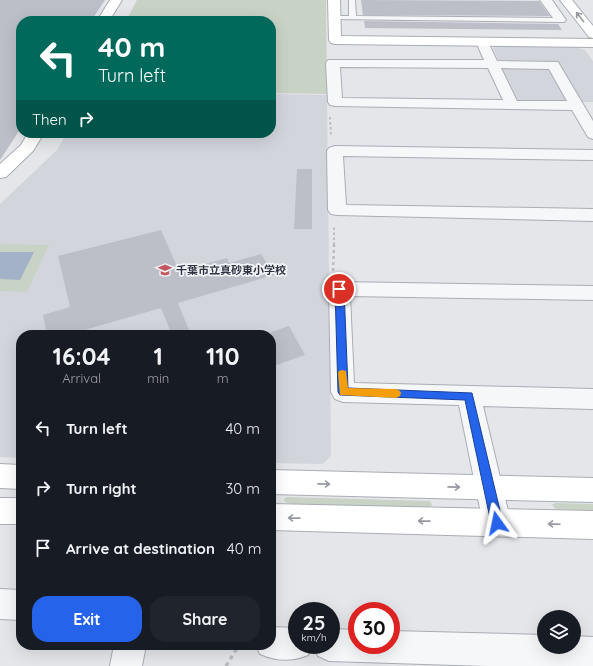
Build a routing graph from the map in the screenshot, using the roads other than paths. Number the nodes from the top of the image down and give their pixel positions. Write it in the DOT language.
graph roads {
  1 [pos="116,0"];
  2 [pos="334,0"];
  3 [pos="352,0"];
  4 [pos="546,0"];
  5 [pos="566,0"];
  6 [pos="106,16"];
  7 [pos="334,18"];
  8 [pos="353,18"];
  9 [pos="560,20"];
  10 [pos="593,34"];
  11 [pos="482,42"];
  12 [pos="593,43"];
  13 [pos="494,64"];
  14 [pos="512,105"];
  15 [pos="577,106"];
  16 [pos="593,134"];
  17 [pos="33,138"];
  18 [pos="593,155"];
  19 [pos="0,173"];
  20 [pos="593,215"];
  21 [pos="593,293"];
  22 [pos="469,396"];
  23 [pos="593,399"];
  24 [pos="0,476"];
  25 [pos="16,477"];
  26 [pos="276,482"];
  27 [pos="489,488"];
  28 [pos="593,490"];
  29 [pos="0,511"];
  30 [pos="16,511"];
  31 [pos="276,518"];
  32 [pos="497,523"];
  33 [pos="593,526"];
  34 [pos="0,604"];
  35 [pos="16,605"];
  36 [pos="276,643"];
  37 [pos="288,644"];
  38 [pos="340,645"];
  39 [pos="129,650"];
  40 [pos="593,653"];
  41 [pos="126,666"];
  1 -- 6 [label="street"];
  2 -- 7 [label="street"];
  3 -- 8 [label="lane"];
  4 -- 9 [label="street"];
  10 -- 5 [label="street, one-way"];
  7 -- 8 [label="lane"];
  7 -- 11 [label="street"];
  8 -- 9 [label="lane"];
  11 -- 12 [label="street"];
  11 -- 13 [label="street"];
  13 -- 14 [label="street"];
  13 -- 14 [label="street"];
  13 -- 15 [label="street"];
  14 -- 15 [label="street"];
  15 -- 16 [label="street"];
  17 -- 19 [label="street"];
  18 -- 20 [label="street"];
  21 -- 22 [label="street"];
  22 -- 23 [label="street"];
  22 -- 27 [label="street"];
  24 -- 25 [label="street"];
  26 -- 27 [label="street, one-way"];
  27 -- 28 [label="street"];
  27 -- 32 [label="street"];
  29 -- 30 [label="street"];
  32 -- 31 [label="street, one-way"];
  33 -- 32 [label="street, one-way"];
  34 -- 35 [label="street"];
  36 -- 37 [label="street"];
  38 -- 40 [label="street"];
  39 -- 41 [label="street"];
}
